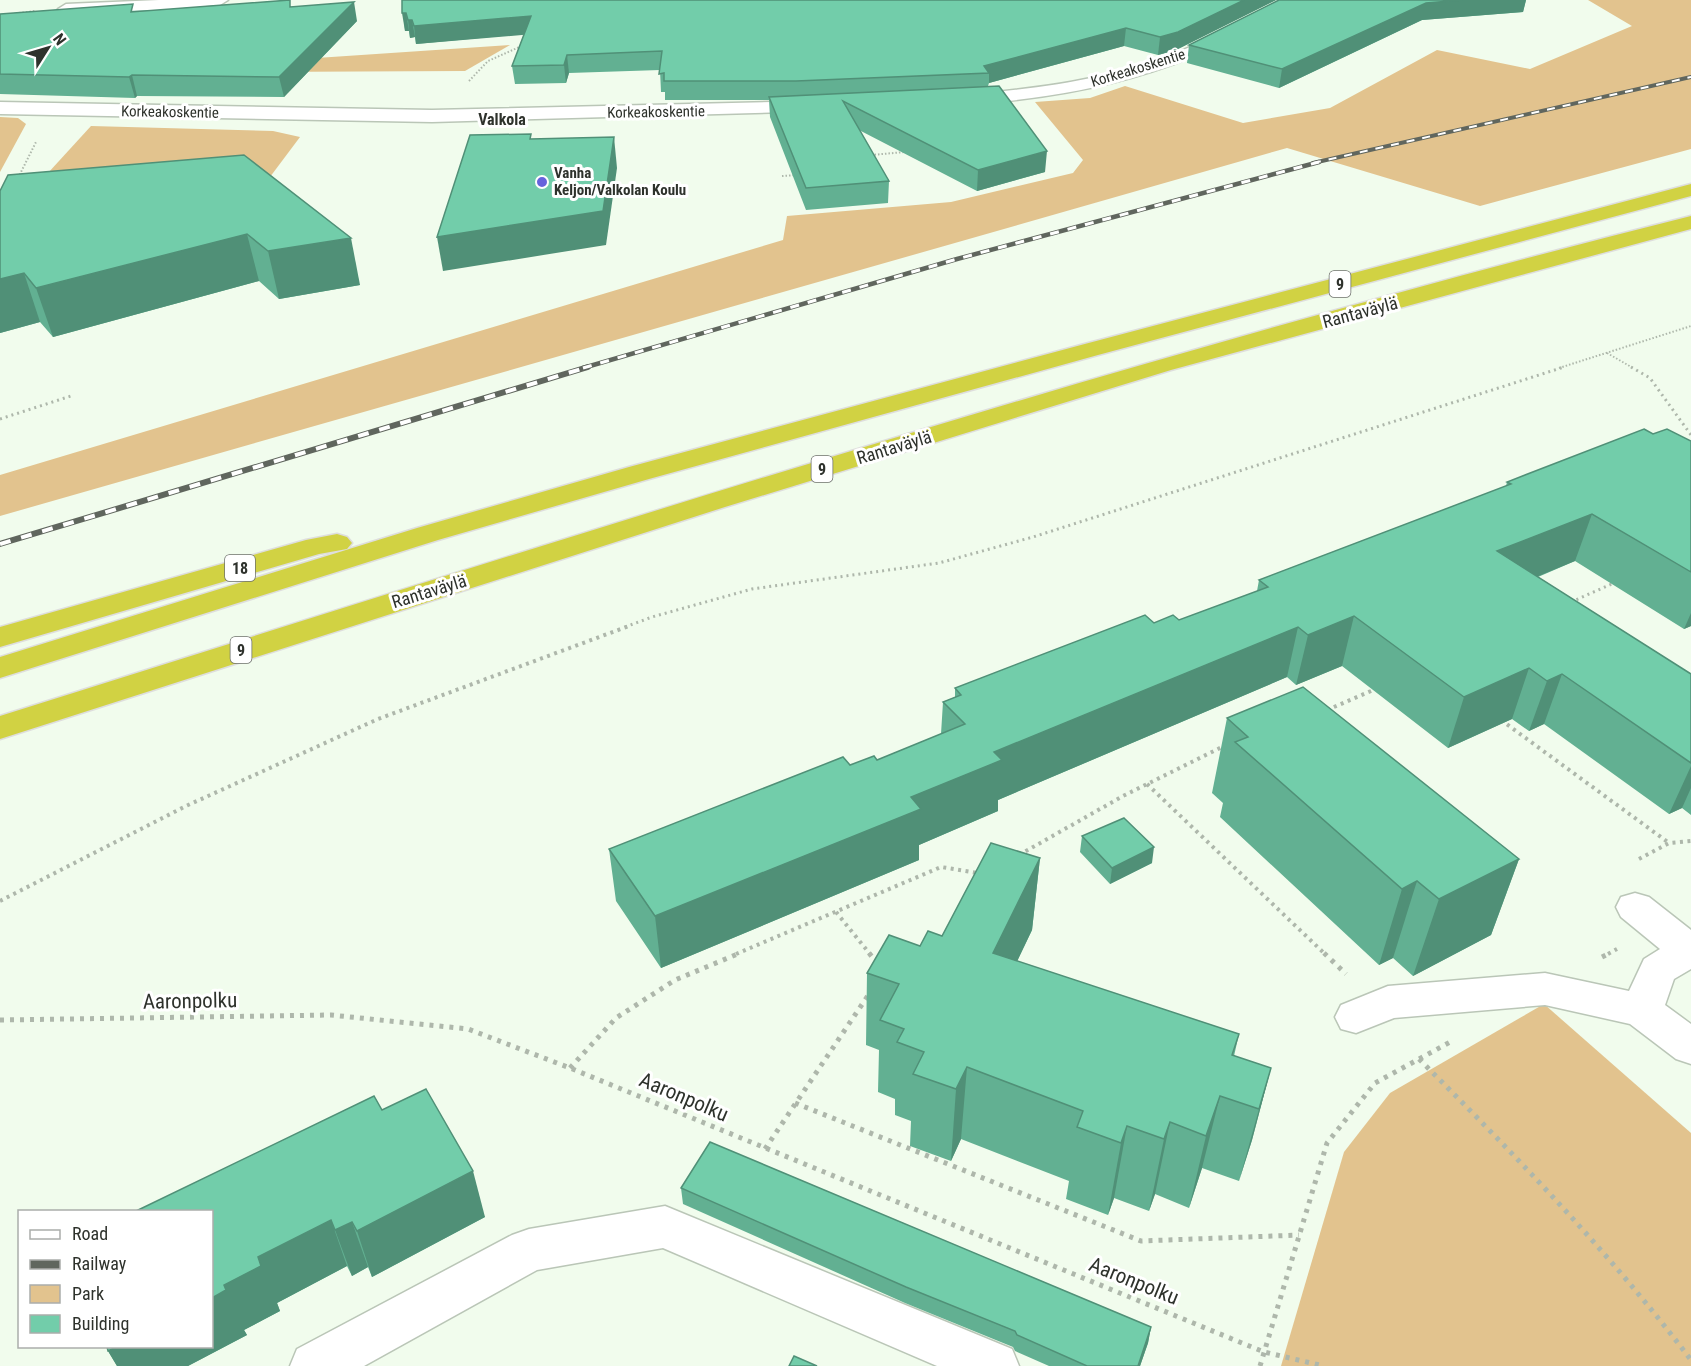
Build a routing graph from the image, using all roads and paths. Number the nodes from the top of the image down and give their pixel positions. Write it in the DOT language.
graph roads {
  1 [pos="220,0"];
  2 [pos="1293,0"];
  3 [pos="66,9"];
  4 [pos="528,43"];
  5 [pos="943,101"];
  6 [pos="830,107"];
  7 [pos="0,108"];
  8 [pos="54,110"];
  9 [pos="450,116"];
  10 [pos="909,151"];
  11 [pos="866,155"];
  12 [pos="801,174"];
  13 [pos="782,176"];
  14 [pos="26,179"];
  15 [pos="1691,190"];
  16 [pos="1691,222"];
  17 [pos="1691,326"];
  18 [pos="1606,352"];
  19 [pos="71,396"];
  20 [pos="0,419"];
  21 [pos="1691,435"];
  22 [pos="484,518"];
  23 [pos="1623,579"];
  24 [pos="1568,603"];
  25 [pos="0,637"];
  26 [pos="0,668"];
  27 [pos="1384,685"];
  28 [pos="1320,713"];
  29 [pos="1495,716"];
  30 [pos="0,728"];
  31 [pos="1231,743"];
  32 [pos="1147,784"];
  33 [pos="1691,841"];
  34 [pos="1669,843"];
  35 [pos="1014,858"];
  36 [pos="1639,859"];
  37 [pos="984,874"];
  38 [pos="0,901"];
  39 [pos="1635,907"];
  40 [pos="836,912"];
  41 [pos="1690,950"];
  42 [pos="885,972"];
  43 [pos="872,990"];
  44 [pos="1372,1010"];
  45 [pos="1642,1010"];
  46 [pos="0,1020"];
  47 [pos="1456,1038"];
  48 [pos="1691,1047"];
  49 [pos="1419,1059"];
  50 [pos="570,1068"];
  51 [pos="795,1103"];
  52 [pos="765,1149"];
  53 [pos="1299,1235"];
  54 [pos="1264,1352"];
  55 [pos="1691,1360"];
  56 [pos="315,1366"];
  57 [pos="994,1366"];
  58 [pos="1260,1366"];
  59 [pos="1324,1366"];
  1 -- 3 [label="street"];
  2 -- 5 [label="street, Korkeakoskentie"];
  4 -- 9 [label="path"];
  6 -- 9 [label="street, Korkeakoskentie"];
  7 -- 8 [label="street, Korkeakoskentie"];
  8 -- 9 [label="street, Korkeakoskentie"];
  8 -- 14 [label="path"];
  10 -- 11 [label="path"];
  12 -- 13 [label="path"];
  15 -- 22 [label="highway, Rantaväylä / 9"];
  16 -- 30 [label="highway, Rantaväylä / 9"];
  17 -- 18 [label="path"];
  18 -- 21 [label="path"];
  18 -- 38 [label="path"];
  19 -- 20 [label="path"];
  22 -- 25 [label="highway, 18"];
  22 -- 26 [label="highway, Rantaväylä / 9"];
  23 -- 24 [label="path"];
  27 -- 28 [label="path"];
  29 -- 34 [label="path"];
  31 -- 32 [label="path"];
  32 -- 35 [label="path"];
  32 -- 44 [label="path"];
  33 -- 34 [label="path"];
  34 -- 36 [label="path"];
  37 -- 40 [label="path"];
  39 -- 41 [label="street"];
  40 -- 42 [label="path"];
  40 -- 50 [label="path"];
  41 -- 45 [label="street"];
  43 -- 51 [label="path"];
  44 -- 45 [label="street"];
  45 -- 48 [label="street"];
  46 -- 50 [label="path, Aaronpolku"];
  47 -- 49 [label="path"];
  49 -- 53 [label="path"];
  49 -- 55 [label="path"];
  50 -- 52 [label="path, Aaronpolku"];
  51 -- 52 [label="path"];
  51 -- 53 [label="path"];
  52 -- 54 [label="path, Aaronpolku"];
  53 -- 54 [label="path"];
  54 -- 58 [label="path"];
  54 -- 59 [label="path, Aaronpolku"];
  56 -- 57 [label="street"];
}
